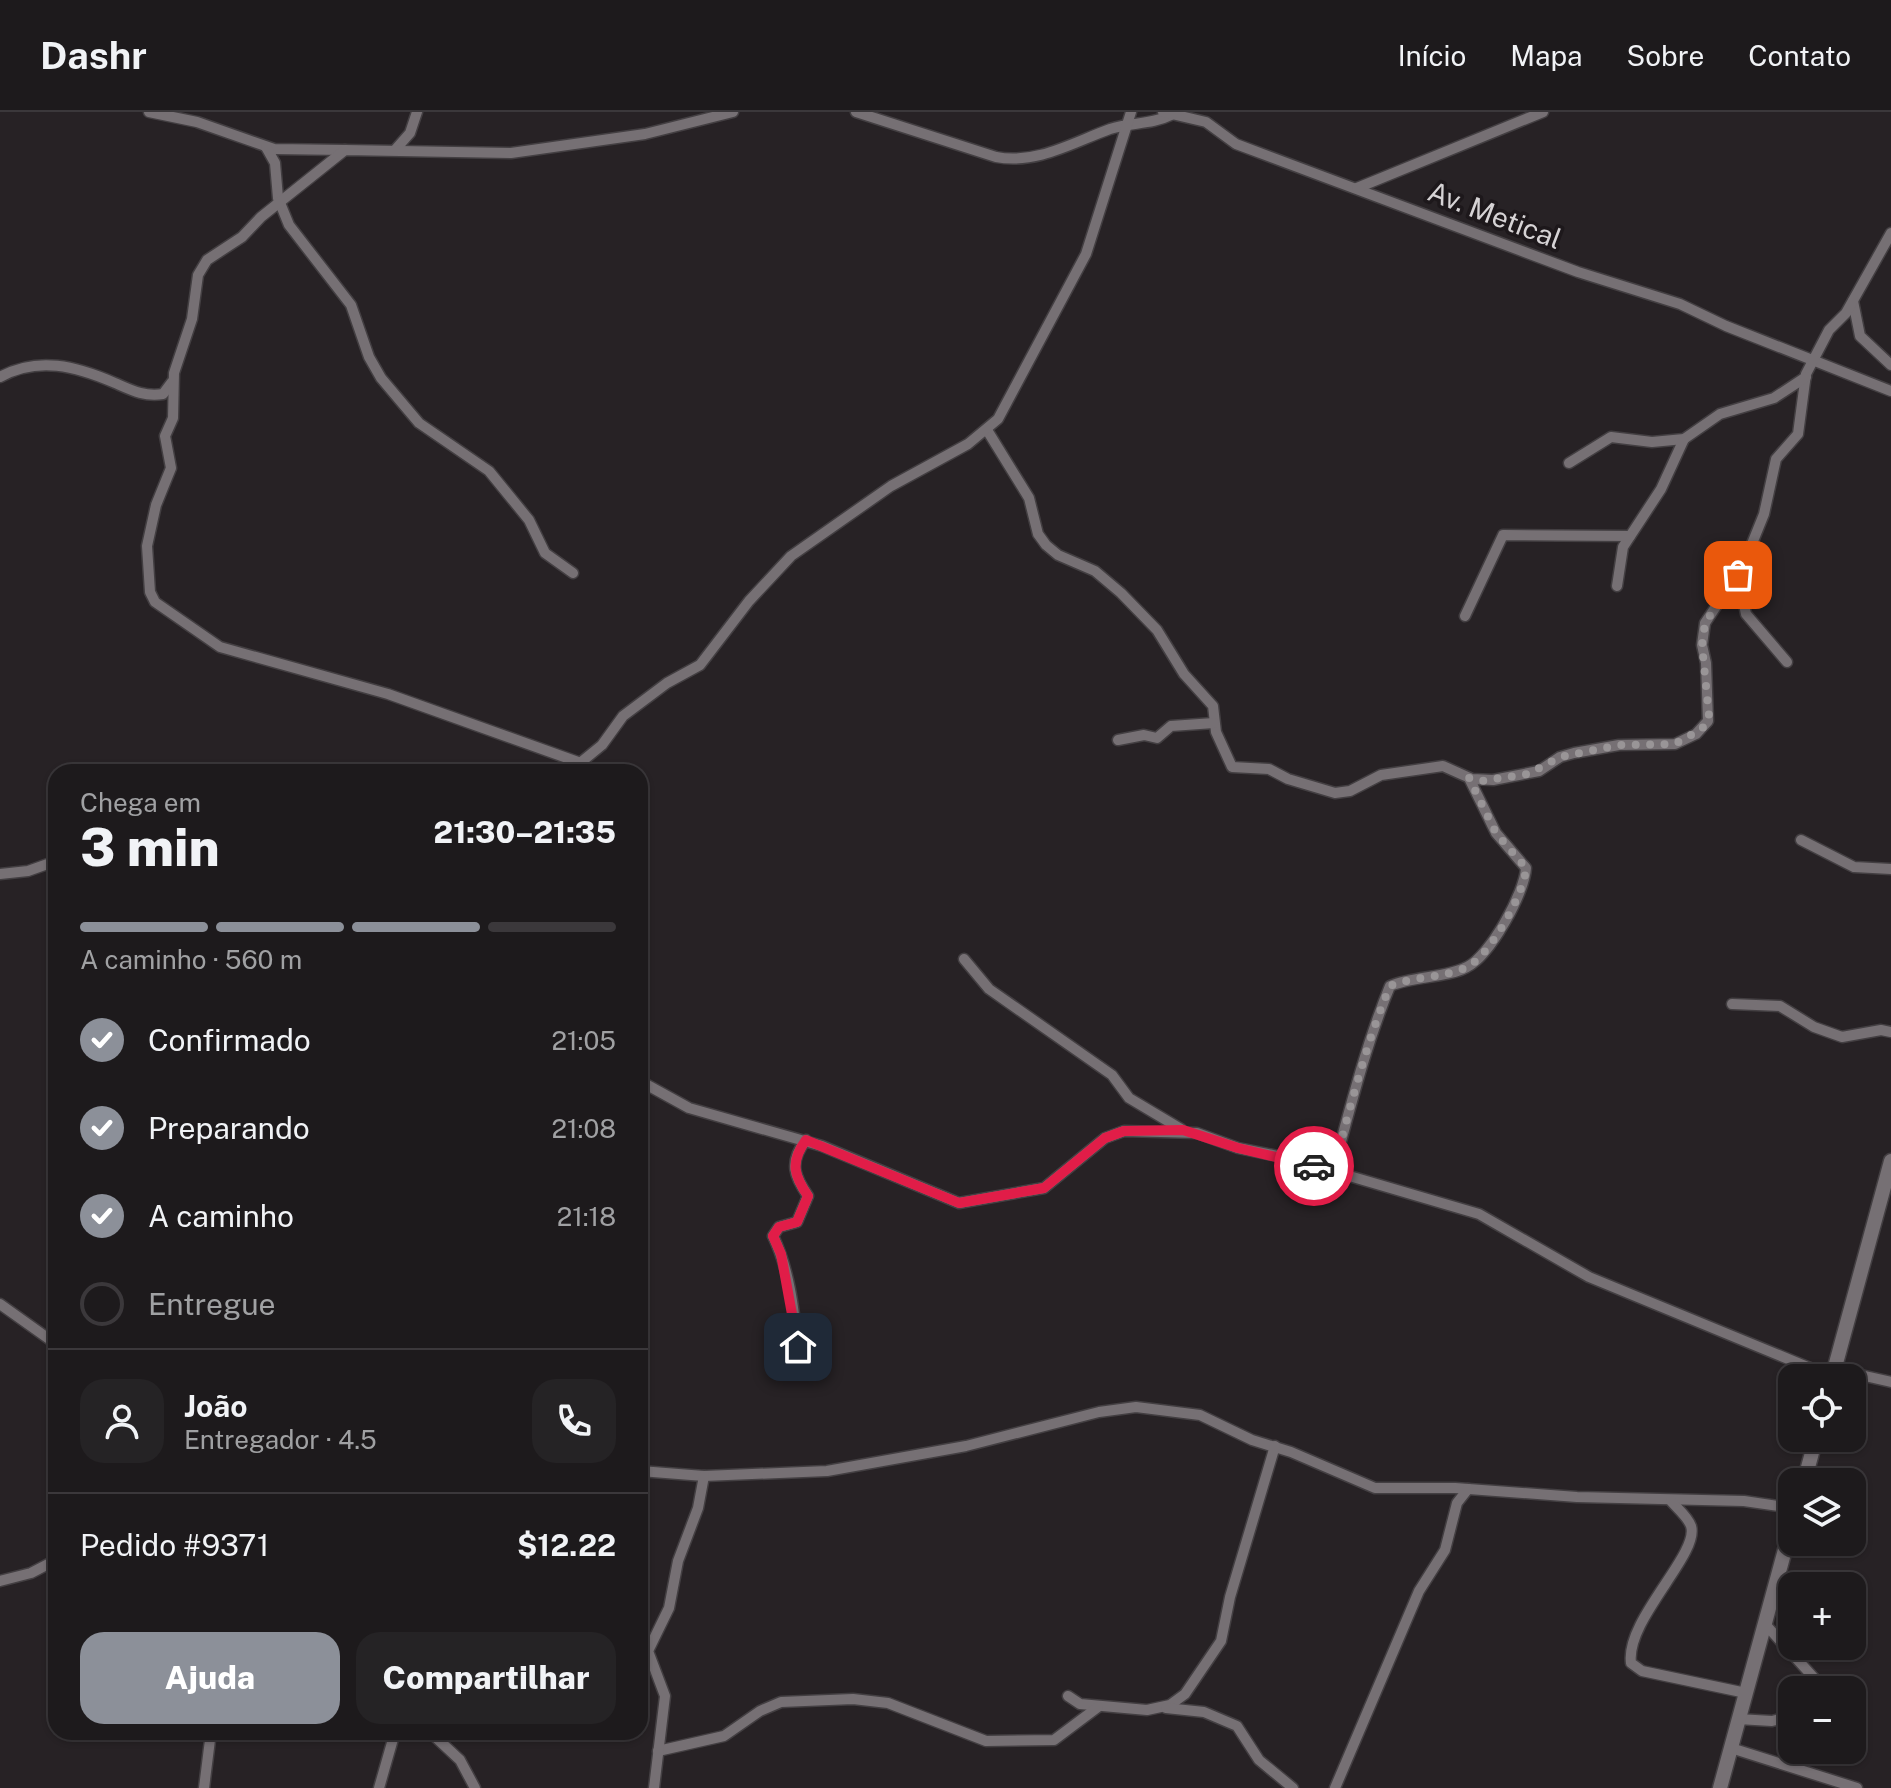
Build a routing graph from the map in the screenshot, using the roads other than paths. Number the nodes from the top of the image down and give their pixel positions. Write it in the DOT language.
graph roads {
  1 [pos="149,112"];
  2 [pos="417,112"];
  3 [pos="733,112"];
  4 [pos="856,112"];
  5 [pos="1131,112"];
  6 [pos="1543,112"];
  7 [pos="1167,113"];
  8 [pos="1127,126"];
  9 [pos="266,147"];
  10 [pos="345,150"];
  11 [pos="395,150"];
  12 [pos="1357,188"];
  13 [pos="279,202"];
  14 [pos="1891,233"];
  15 [pos="1853,301"];
  16 [pos="1813,360"];
  17 [pos="1891,365"];
  18 [pos="0,377"];
  19 [pos="1806,377"];
  20 [pos="173,380"];
  21 [pos="1891,391"];
  22 [pos="987,430"];
  23 [pos="1684,439"];
  24 [pos="1569,463"];
  25 [pos="1630,536"];
  26 [pos="573,573"];
  27 [pos="1738,575"];
  28 [pos="1617,586"];
  29 [pos="1465,616"];
  30 [pos="1787,662"];
  31 [pos="1214,723"];
  32 [pos="1118,740"];
  33 [pos="581,763"];
  34 [pos="1469,778"];
  35 [pos="1801,840"];
  36 [pos="48,864"];
  37 [pos="1891,869"];
  38 [pos="0,874"];
  39 [pos="964,959"];
  40 [pos="1732,1004"];
  41 [pos="1891,1032"];
  42 [pos="648,1085"];
  43 [pos="1183,1130"];
  44 [pos="806,1140"];
  45 [pos="1891,1161"];
  46 [pos="1333,1171"];
  47 [pos="0,1304"];
  48 [pos="48,1338"];
  49 [pos="1806,1364"];
  50 [pos="1836,1364"];
  51 [pos="801,1371"];
  52 [pos="1866,1379"];
  53 [pos="1891,1382"];
  54 [pos="1275,1446"];
  55 [pos="648,1472"];
  56 [pos="704,1476"];
  57 [pos="1468,1489"];
  58 [pos="1671,1501"];
  59 [pos="1778,1506"];
  60 [pos="1783,1556"];
  61 [pos="48,1564"];
  62 [pos="0,1581"];
  63 [pos="1765,1624"];
  64 [pos="1812,1676"];
  65 [pos="1746,1693"];
  66 [pos="1068,1696"];
  67 [pos="1098,1707"];
  68 [pos="1160,1708"];
  69 [pos="1738,1719"];
  70 [pos="1778,1720"];
  71 [pos="210,1740"];
  72 [pos="393,1740"];
  73 [pos="439,1740"];
  74 [pos="1731,1748"];
  75 [pos="658,1751"];
  76 [pos="204,1788"];
  77 [pos="379,1788"];
  78 [pos="475,1788"];
  79 [pos="654,1788"];
  80 [pos="1293,1788"];
  81 [pos="1335,1788"];
  82 [pos="1720,1788"];
  83 [pos="1857,1788"];
  1 -- 9 [label="street"];
  2 -- 11 [label="street"];
  3 -- 11 [label="street"];
  4 -- 8 [label="street"];
  5 -- 8 [label="street"];
  6 -- 12 [label="street"];
  7 -- 8 [label="street"];
  7 -- 12 [label="street, Av. Metical"];
  8 -- 22 [label="street"];
  9 -- 10 [label="street"];
  9 -- 13 [label="street"];
  10 -- 11 [label="street"];
  10 -- 13 [label="street"];
  12 -- 16 [label="street, Av. Metical"];
  13 -- 20 [label="street"];
  13 -- 26 [label="street"];
  14 -- 15 [label="street"];
  15 -- 16 [label="street"];
  15 -- 17 [label="street"];
  16 -- 19 [label="street"];
  16 -- 21 [label="street, Av. Metical"];
  18 -- 20 [label="street"];
  19 -- 23 [label="street"];
  19 -- 27 [label="street"];
  20 -- 33 [label="street"];
  22 -- 31 [label="street"];
  22 -- 33 [label="street"];
  23 -- 24 [label="street"];
  23 -- 25 [label="street"];
  25 -- 28 [label="street"];
  25 -- 29 [label="street"];
  27 -- 30 [label="street"];
  27 -- 34 [label="street"];
  31 -- 32 [label="street"];
  31 -- 34 [label="street"];
  34 -- 46 [label="street"];
  35 -- 37 [label="street"];
  36 -- 38 [label="street"];
  39 -- 43 [label="street"];
  40 -- 41 [label="street"];
  42 -- 44 [label="street"];
  43 -- 44 [label="street"];
  43 -- 46 [label="street"];
  44 -- 51 [label="street"];
  45 -- 50 [label="street"];
  46 -- 49 [label="street"];
  47 -- 48 [label="street"];
  52 -- 53 [label="street"];
  54 -- 56 [label="street"];
  54 -- 57 [label="street"];
  54 -- 68 [label="street"];
  55 -- 56 [label="street"];
  56 -- 75 [label="street"];
  57 -- 58 [label="street"];
  57 -- 81 [label="street"];
  58 -- 59 [label="street"];
  58 -- 65 [label="street"];
  60 -- 63 [label="street"];
  61 -- 62 [label="street"];
  63 -- 64 [label="street"];
  63 -- 65 [label="street"];
  65 -- 69 [label="street"];
  66 -- 67 [label="street"];
  67 -- 68 [label="street"];
  67 -- 75 [label="street"];
  68 -- 80 [label="street"];
  69 -- 70 [label="street"];
  69 -- 74 [label="street"];
  71 -- 76 [label="street"];
  72 -- 77 [label="street"];
  73 -- 78 [label="street"];
  74 -- 82 [label="street"];
  74 -- 83 [label="street"];
  75 -- 79 [label="street"];
}
